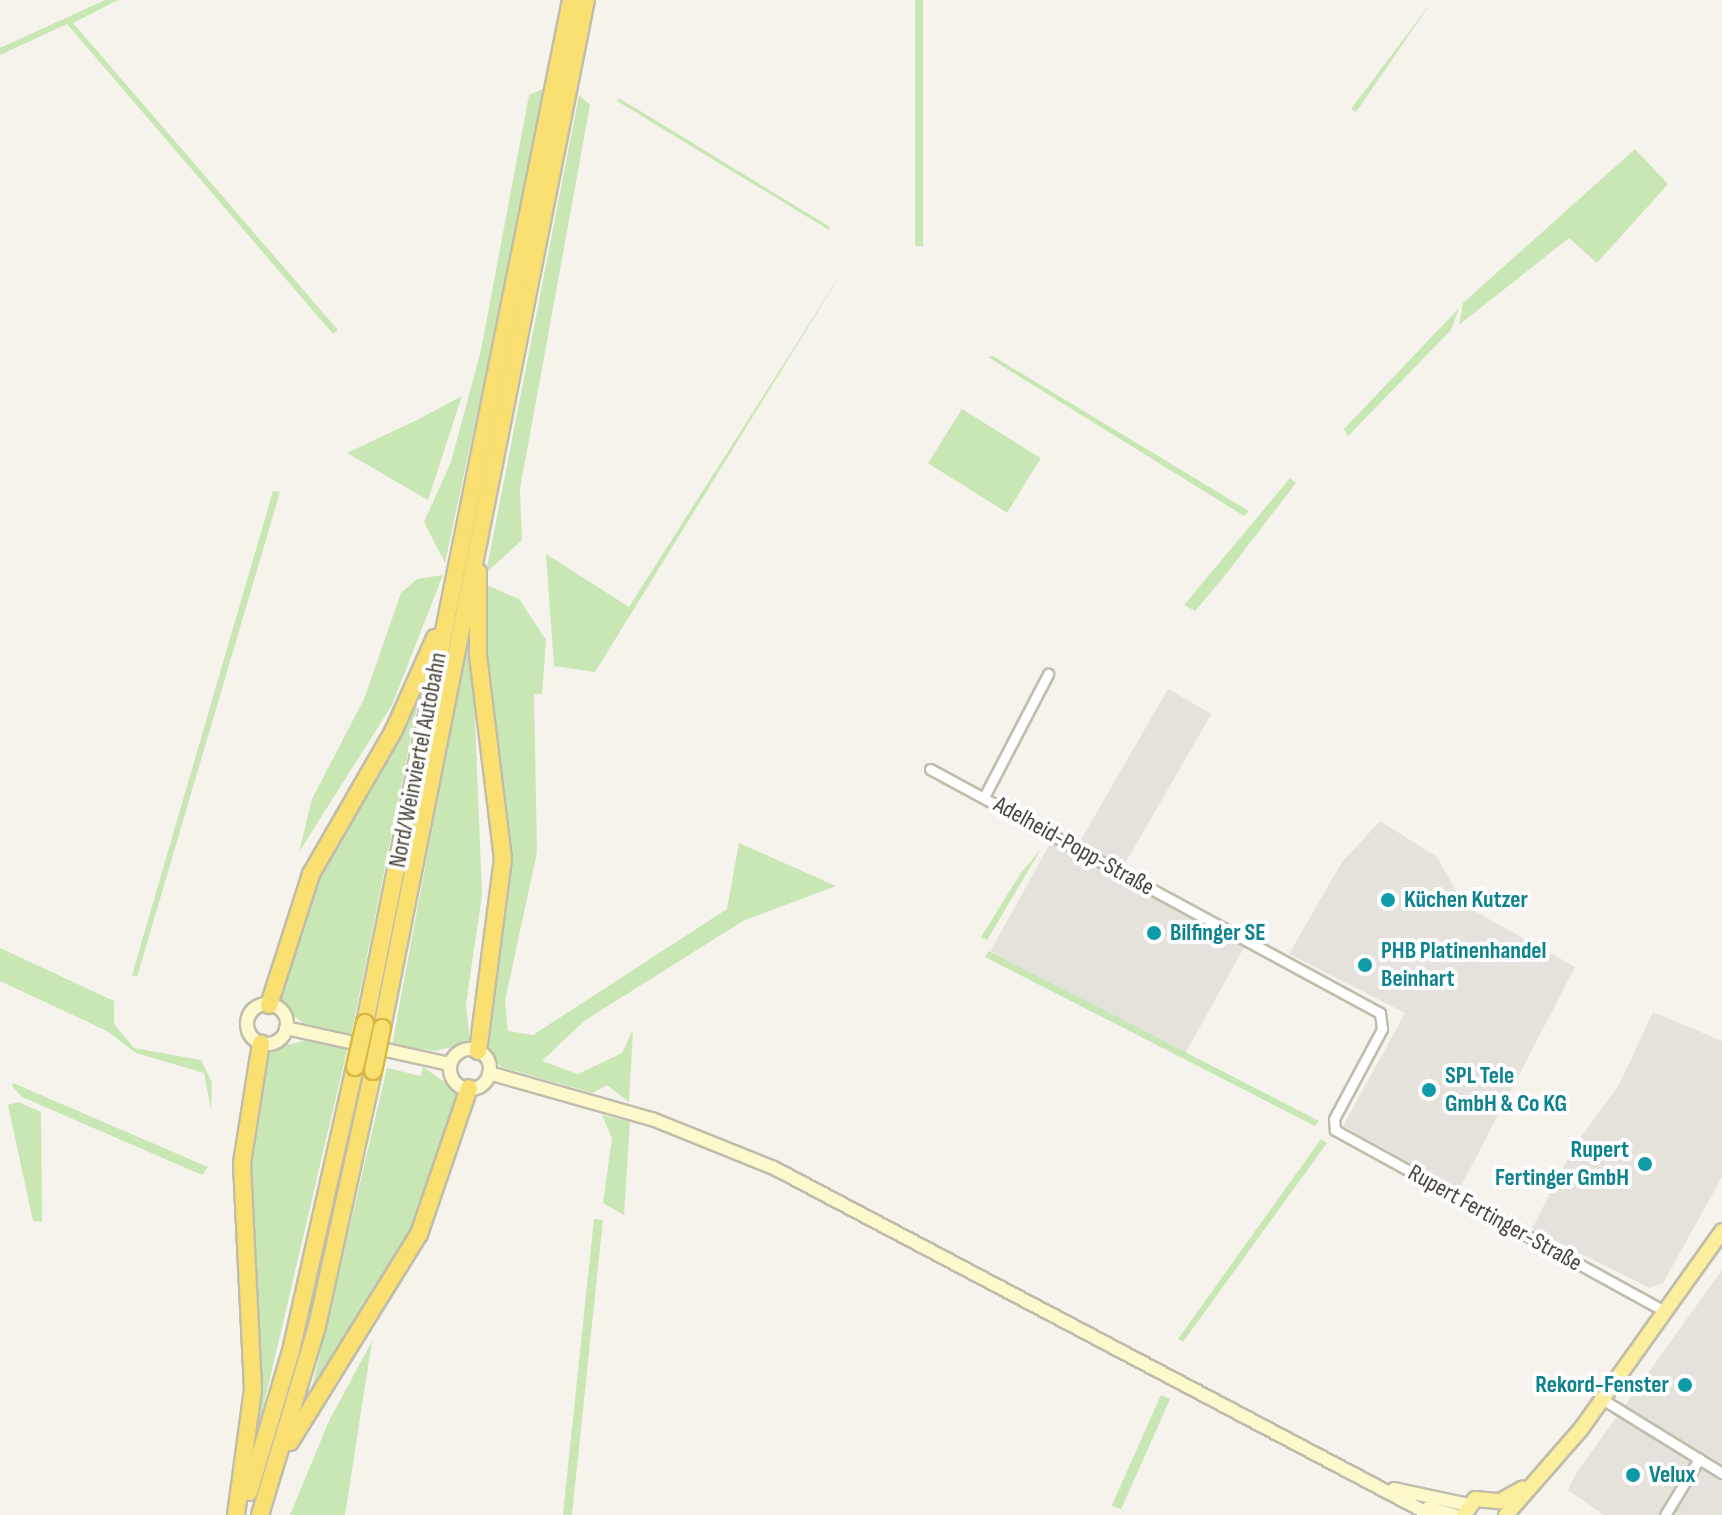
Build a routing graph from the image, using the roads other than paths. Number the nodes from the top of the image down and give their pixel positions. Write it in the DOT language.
graph roads {
  1 [pos="571,0"];
  2 [pos="586,0"];
  3 [pos="480,524"];
  4 [pos="446,611"];
  5 [pos="1048,674"];
  6 [pos="930,769"];
  7 [pos="984,797"];
  8 [pos="269,1005"];
  9 [pos="286,1028"];
  10 [pos="261,1043"];
  11 [pos="478,1051"];
  12 [pos="450,1064"];
  13 [pos="489,1073"];
  14 [pos="469,1088"];
  15 [pos="1334,1119"];
  16 [pos="1722,1231"];
  17 [pos="1664,1311"];
  18 [pos="1602,1399"];
  19 [pos="1699,1459"];
  20 [pos="279,1461"];
  21 [pos="1344,1469"];
  22 [pos="1722,1473"];
  23 [pos="1414,1505"];
  24 [pos="1466,1510"];
  25 [pos="1501,1511"];
  26 [pos="238,1515"];
  27 [pos="260,1515"];
  28 [pos="1431,1515"];
  29 [pos="1455,1515"];
  30 [pos="1665,1515"];
  1 -- 4 [label="highway, Nord/Weinviertel Autobahn"];
  2 -- 3 [label="highway, Nord/Weinviertel Autobahn"];
  3 -- 11 [label="highway"];
  3 -- 20 [label="highway, Nord/Weinviertel Autobahn, bridge"];
  4 -- 8 [label="highway"];
  4 -- 26 [label="highway, Nord/Weinviertel Autobahn, bridge"];
  5 -- 7 [label="street"];
  6 -- 7 [label="street, Adelheid-Popp-Straße"];
  7 -- 15 [label="street, Adelheid-Popp-Straße"];
  8 -- 9 [label="main road"];
  8 -- 10 [label="main road"];
  9 -- 10 [label="main road"];
  9 -- 12 [label="main road"];
  10 -- 26 [label="highway"];
  11 -- 12 [label="main road"];
  11 -- 13 [label="main road"];
  12 -- 14 [label="main road"];
  13 -- 14 [label="main road"];
  13 -- 21 [label="main road"];
  14 -- 20 [label="highway"];
  15 -- 17 [label="street, Rupert Fertinger-Straße"];
  16 -- 17 [label="main road"];
  17 -- 18 [label="main road"];
  18 -- 19 [label="street"];
  18 -- 25 [label="main road"];
  19 -- 22 [label="street"];
  19 -- 30 [label="street"];
  20 -- 27 [label="highway, Nord/Weinviertel Autobahn"];
  21 -- 23 [label="main road"];
  21 -- 24 [label="main road"];
  23 -- 28 [label="main road"];
  23 -- 29 [label="main road"];
  24 -- 25 [label="main road"];
}
